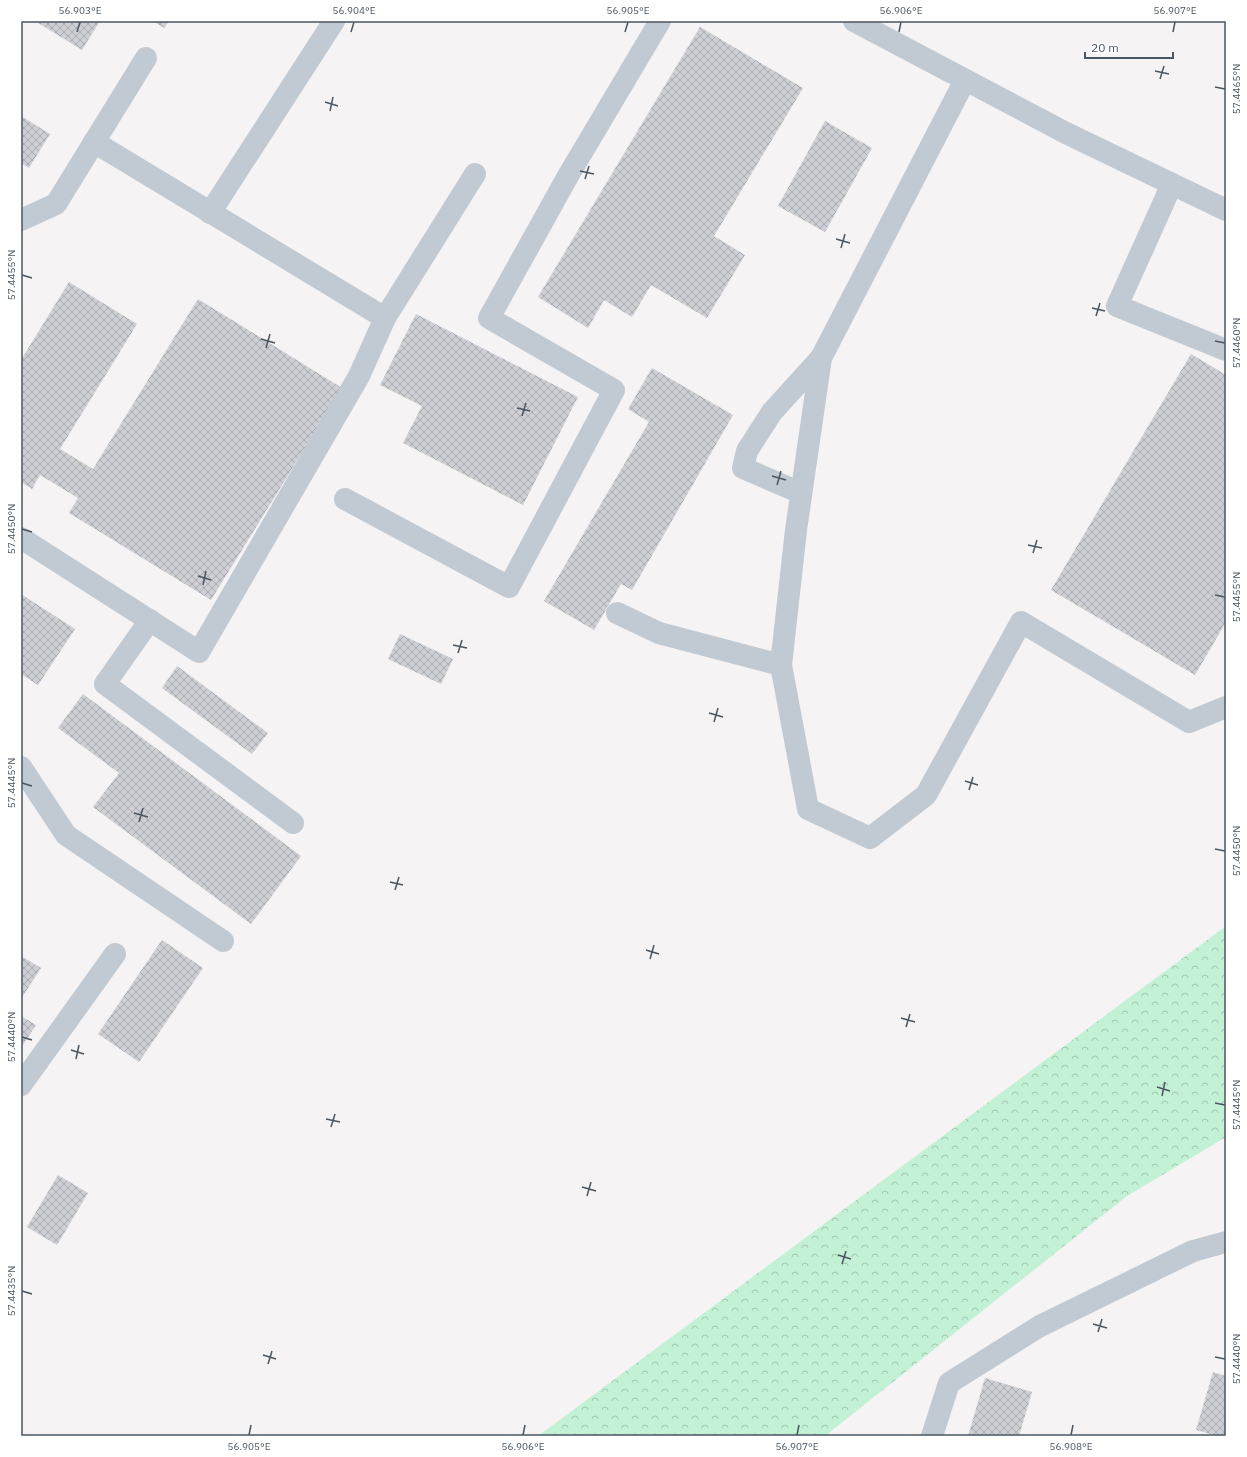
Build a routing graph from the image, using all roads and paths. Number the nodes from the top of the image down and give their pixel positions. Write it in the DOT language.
graph roads {
  1 [pos="334,21"];
  2 [pos="660,21"];
  3 [pos="854,21"];
  4 [pos="146,58"];
  5 [pos="965,80"];
  6 [pos="94,142"];
  7 [pos="475,174"];
  8 [pos="1172,184"];
  9 [pos="1226,210"];
  10 [pos="210,213"];
  11 [pos="21,220"];
  12 [pos="385,318"];
  13 [pos="1226,350"];
  14 [pos="821,358"];
  15 [pos="801,493"];
  16 [pos="345,499"];
  17 [pos="21,538"];
  18 [pos="617,613"];
  19 [pos="150,620"];
  20 [pos="781,665"];
  21 [pos="1226,707"];
  22 [pos="21,767"];
  23 [pos="293,824"];
  24 [pos="223,941"];
  25 [pos="115,954"];
  26 [pos="21,1085"];
  27 [pos="1226,1242"];
  28 [pos="932,1436"];
  1 -- 10 [label="street"];
  2 -- 16 [label="street"];
  3 -- 5 [label="street"];
  4 -- 6 [label="street"];
  5 -- 8 [label="street"];
  5 -- 14 [label="street"];
  6 -- 10 [label="street"];
  6 -- 11 [label="street"];
  7 -- 12 [label="street"];
  8 -- 9 [label="street"];
  8 -- 13 [label="street"];
  10 -- 12 [label="street"];
  12 -- 19 [label="street"];
  14 -- 15 [label="street"];
  14 -- 15 [label="street"];
  15 -- 20 [label="street"];
  17 -- 19 [label="street"];
  18 -- 20 [label="street"];
  19 -- 23 [label="street"];
  20 -- 21 [label="street"];
  22 -- 24 [label="street"];
  25 -- 26 [label="street"];
  27 -- 28 [label="street"];
}
